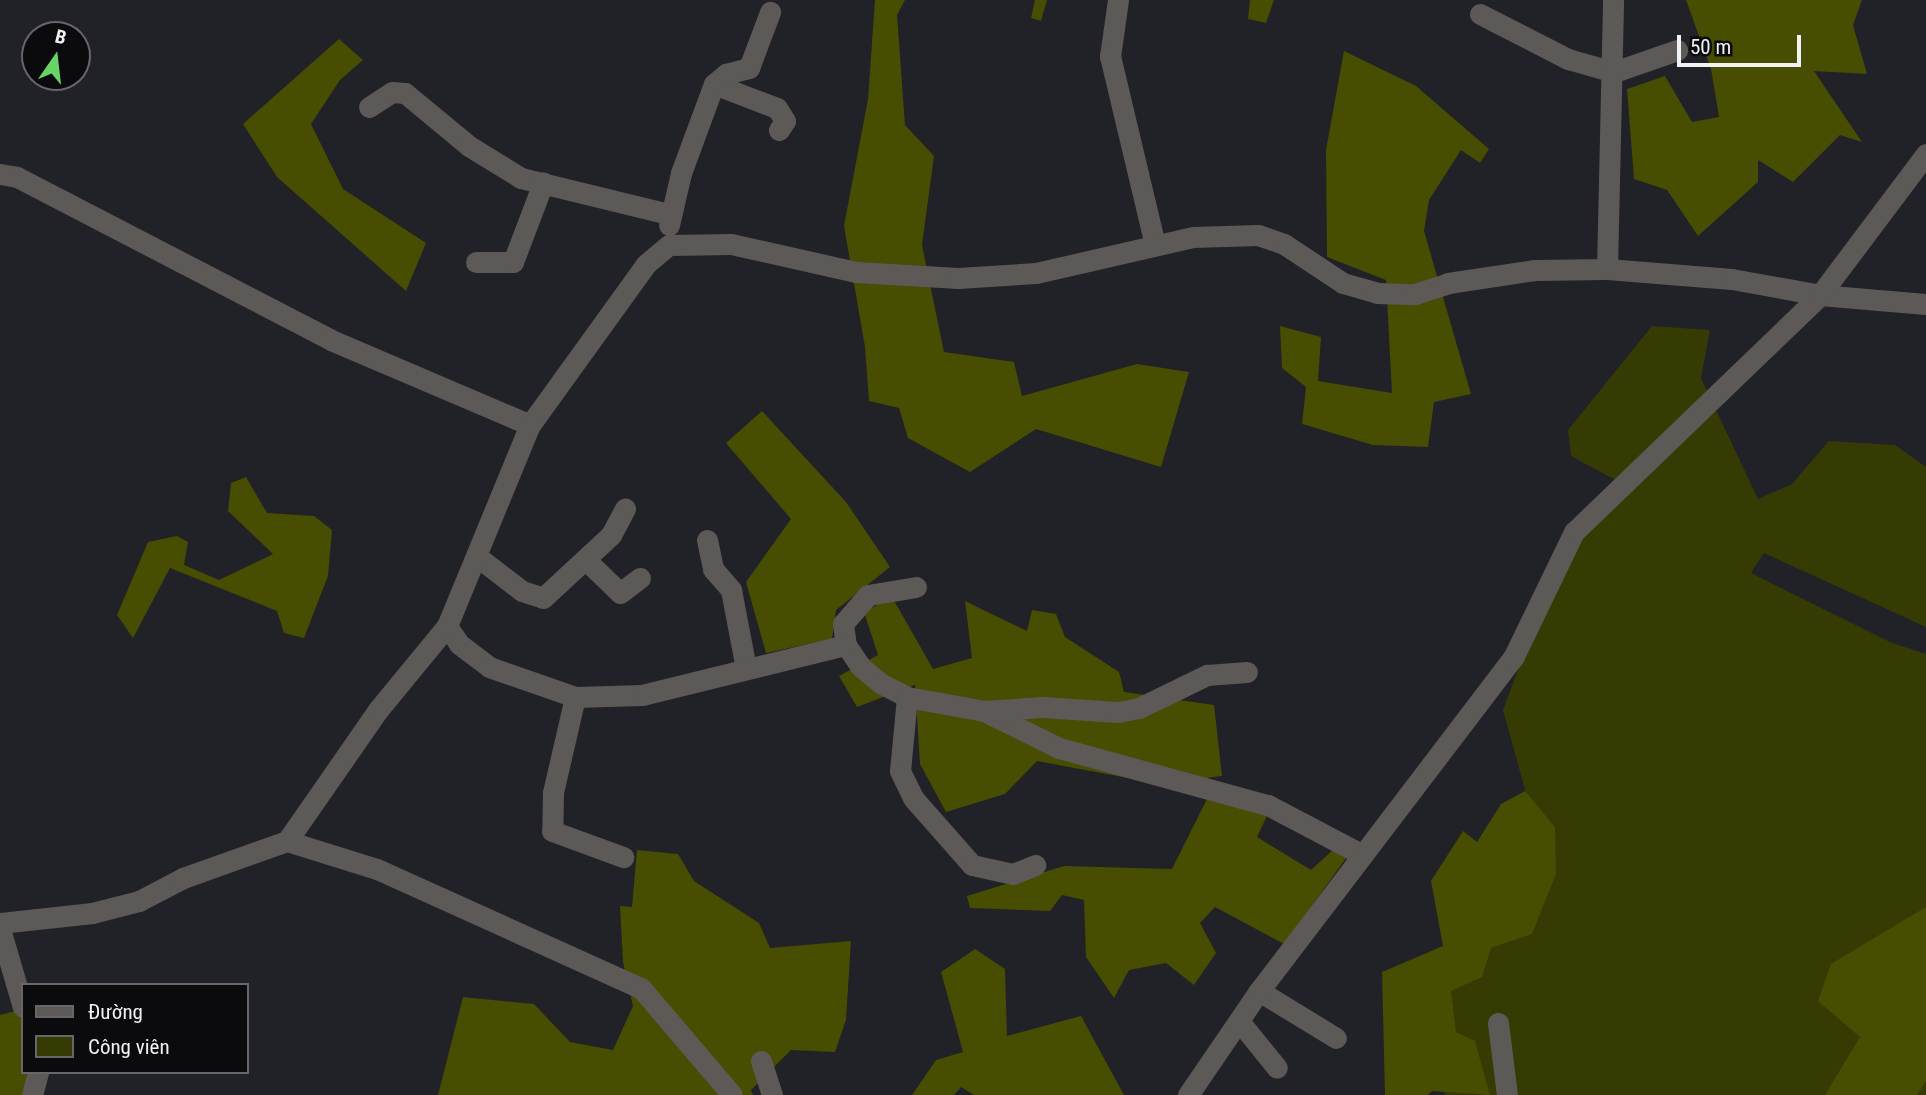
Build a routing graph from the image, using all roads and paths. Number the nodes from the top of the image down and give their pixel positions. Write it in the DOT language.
graph roads {
  1 [pos="1118,0"];
  2 [pos="1614,0"];
  3 [pos="770,12"];
  4 [pos="1480,14"];
  5 [pos="1677,50"];
  6 [pos="1614,72"];
  7 [pos="713,84"];
  8 [pos="369,107"];
  9 [pos="779,130"];
  10 [pos="1926,154"];
  11 [pos="0,174"];
  12 [pos="543,183"];
  13 [pos="669,214"];
  14 [pos="669,245"];
  15 [pos="1154,245"];
  16 [pos="476,262"];
  17 [pos="1607,269"];
  18 [pos="1819,295"];
  19 [pos="1926,304"];
  20 [pos="530,425"];
  21 [pos="625,509"];
  22 [pos="706,540"];
  23 [pos="479,558"];
  24 [pos="586,560"];
  25 [pos="640,578"];
  26 [pos="916,587"];
  27 [pos="447,626"];
  28 [pos="846,645"];
  29 [pos="746,670"];
  30 [pos="1247,672"];
  31 [pos="575,697"];
  32 [pos="907,697"];
  33 [pos="984,711"];
  34 [pos="287,841"];
  35 [pos="1363,855"];
  36 [pos="623,857"];
  37 [pos="1035,865"];
  38 [pos="0,923"];
  39 [pos="0,929"];
  40 [pos="1259,991"];
  41 [pos="21,1000"];
  42 [pos="1239,1021"];
  43 [pos="1498,1023"];
  44 [pos="1336,1038"];
  45 [pos="761,1061"];
  46 [pos="1277,1068"];
  47 [pos="37,1074"];
  48 [pos="32,1095"];
  49 [pos="732,1095"];
  50 [pos="772,1095"];
  51 [pos="1188,1095"];
  52 [pos="1507,1095"];
  1 -- 15 [label="street"];
  2 -- 6 [label="street"];
  3 -- 7 [label="street"];
  4 -- 6 [label="street"];
  5 -- 6 [label="street"];
  6 -- 17 [label="street"];
  7 -- 9 [label="street"];
  7 -- 13 [label="street"];
  8 -- 12 [label="street"];
  10 -- 18 [label="street"];
  11 -- 20 [label="street"];
  12 -- 13 [label="street"];
  12 -- 16 [label="street"];
  13 -- 14 [label="street"];
  14 -- 15 [label="street"];
  14 -- 20 [label="street"];
  15 -- 17 [label="street"];
  17 -- 18 [label="street"];
  18 -- 19 [label="street"];
  18 -- 35 [label="street"];
  20 -- 23 [label="street"];
  21 -- 24 [label="street"];
  22 -- 29 [label="street"];
  23 -- 24 [label="street"];
  23 -- 27 [label="street"];
  24 -- 25 [label="street"];
  26 -- 28 [label="street"];
  27 -- 31 [label="street"];
  27 -- 34 [label="street"];
  28 -- 29 [label="street"];
  28 -- 32 [label="street"];
  29 -- 31 [label="street"];
  30 -- 33 [label="street"];
  31 -- 36 [label="street"];
  32 -- 33 [label="street"];
  32 -- 37 [label="street"];
  33 -- 35 [label="street"];
  34 -- 38 [label="street"];
  34 -- 49 [label="street"];
  35 -- 40 [label="street"];
  39 -- 41 [label="street"];
  40 -- 42 [label="street"];
  40 -- 44 [label="street"];
  42 -- 46 [label="street"];
  42 -- 51 [label="street"];
  43 -- 52 [label="street"];
  45 -- 50 [label="street"];
  47 -- 48 [label="street"];
}
